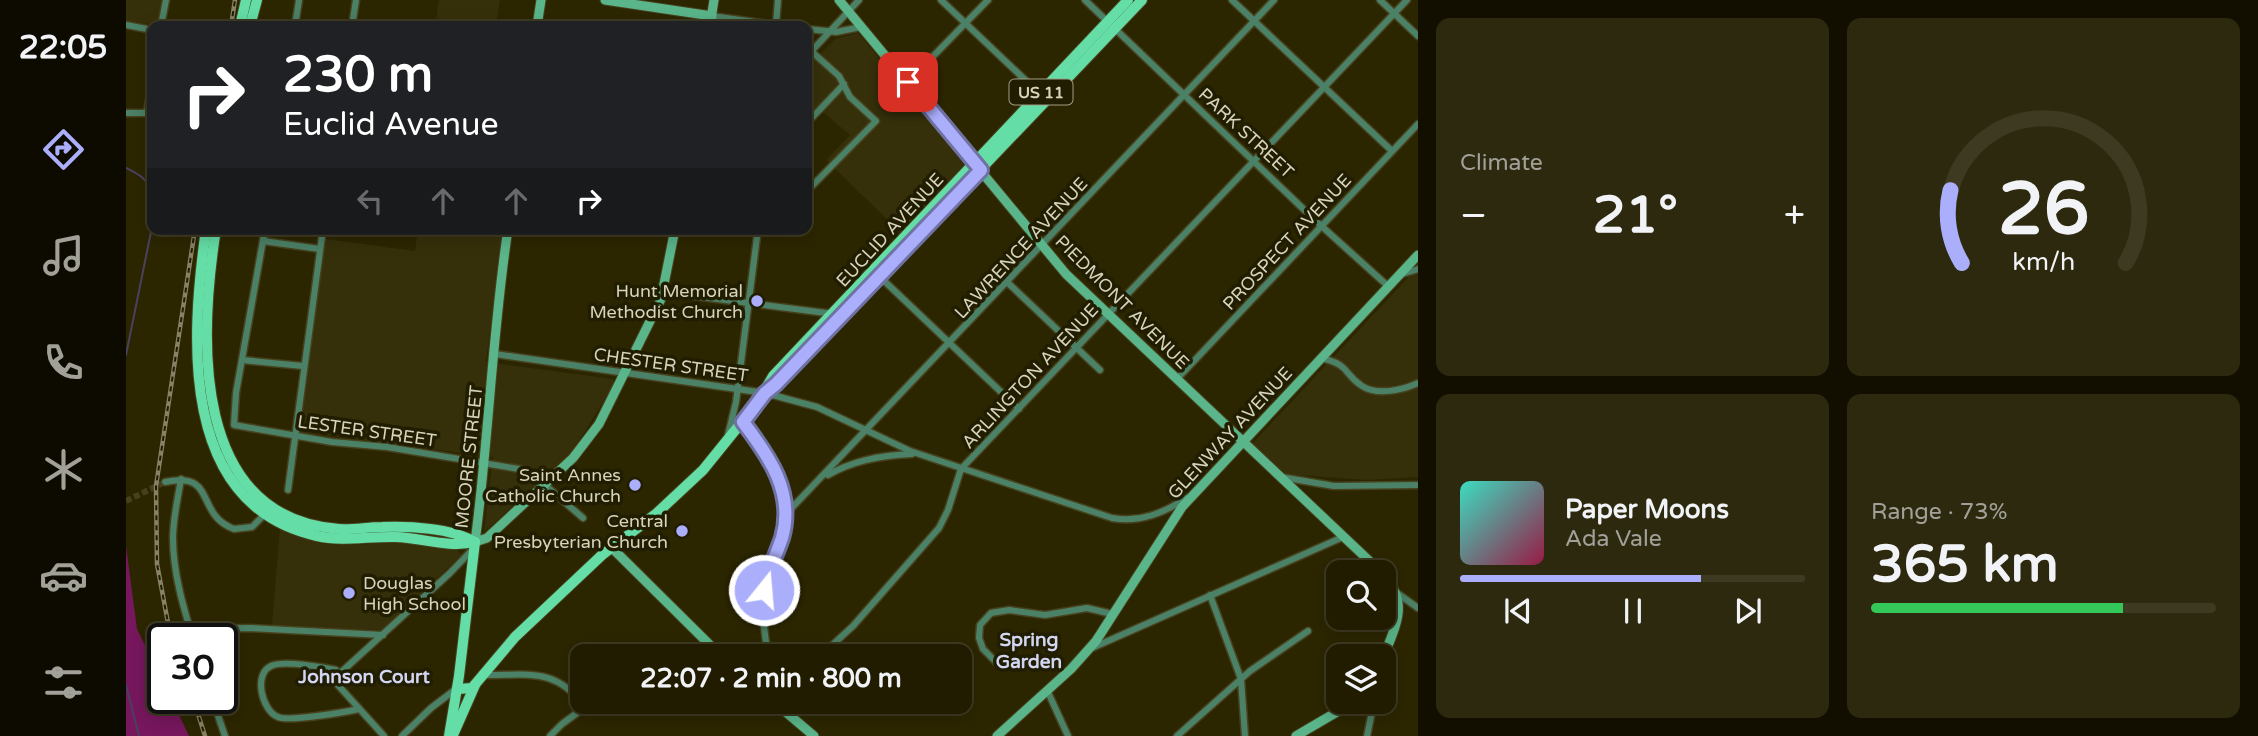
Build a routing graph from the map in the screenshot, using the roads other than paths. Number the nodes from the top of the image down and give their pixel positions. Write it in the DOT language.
graph roads {
  1 [pos="166,0"];
  2 [pos="246,0"];
  3 [pos="257,0"];
  4 [pos="299,0"];
  5 [pos="356,0"];
  6 [pos="541,0"];
  7 [pos="605,0"];
  8 [pos="714,0"];
  9 [pos="778,0"];
  10 [pos="839,0"];
  11 [pos="859,0"];
  12 [pos="941,0"];
  13 [pos="988,0"];
  14 [pos="1085,0"];
  15 [pos="1128,0"];
  16 [pos="1142,0"];
  17 [pos="1232,0"];
  18 [pos="1274,0"];
  19 [pos="1380,0"];
  20 [pos="1407,0"];
  21 [pos="848,12"];
  22 [pos="1394,14"];
  23 [pos="712,16"];
  24 [pos="162,21"];
  25 [pos="241,21"];
  26 [pos="251,21"];
  27 [pos="296,21"];
  28 [pos="353,21"];
  29 [pos="538,21"];
  30 [pos="711,21"];
  31 [pos="748,21"];
  32 [pos="776,21"];
  33 [pos="1255,21"];
  34 [pos="965,23"];
  35 [pos="1112,24"];
  36 [pos="126,25"];
  37 [pos="861,27"];
  38 [pos="147,29"];
  39 [pos="812,30"];
  40 [pos="829,32"];
  41 [pos="1418,36"];
  42 [pos="812,51"];
  43 [pos="812,57"];
  44 [pos="908,82"];
  45 [pos="844,84"];
  46 [pos="1325,87"];
  47 [pos="1185,95"];
  48 [pos="1044,97"];
  49 [pos="812,118"];
  50 [pos="1418,124"];
  51 [pos="1392,151"];
  52 [pos="1255,161"];
  53 [pos="977,166"];
  54 [pos="812,186"];
  55 [pos="1321,225"];
  56 [pos="205,235"];
  57 [pos="215,235"];
  58 [pos="264,235"];
  59 [pos="322,235"];
  60 [pos="507,235"];
  61 [pos="674,235"];
  62 [pos="757,235"];
  63 [pos="263,241"];
  64 [pos="1043,246"];
  65 [pos="320,249"];
  66 [pos="1418,255"];
  67 [pos="1418,269"];
  68 [pos="876,273"];
  69 [pos="1400,274"];
  70 [pos="1007,282"];
  71 [pos="1389,286"];
  72 [pos="663,292"];
  73 [pos="748,302"];
  74 [pos="1109,314"];
  75 [pos="837,315"];
  76 [pos="950,343"];
  77 [pos="1076,347"];
  78 [pos="495,354"];
  79 [pos="1321,358"];
  80 [pos="242,360"];
  81 [pos="303,366"];
  82 [pos="1100,370"];
  83 [pos="624,374"];
  84 [pos="1177,379"];
  85 [pos="1418,383"];
  86 [pos="737,389"];
  87 [pos="765,393"];
  88 [pos="1019,409"];
  89 [pos="743,422"];
  90 [pos="867,430"];
  91 [pos="294,435"];
  92 [pos="1243,442"];
  93 [pos="724,445"];
  94 [pos="917,454"];
  95 [pos="485,462"];
  96 [pos="961,468"];
  97 [pos="1280,477"];
  98 [pos="181,479"];
  99 [pos="165,482"];
  100 [pos="818,482"];
  101 [pos="545,485"];
  102 [pos="1418,485"];
  103 [pos="288,490"];
  104 [pos="1194,494"];
  105 [pos="268,510"];
  106 [pos="786,514"];
  107 [pos="583,519"];
  108 [pos="1343,537"];
  109 [pos="475,542"];
  110 [pos="612,548"];
  111 [pos="1368,560"];
  112 [pos="1397,593"];
  113 [pos="1210,595"];
  114 [pos="1418,608"];
  115 [pos="1112,614"];
  116 [pos="188,623"];
  117 [pos="238,628"];
  118 [pos="1308,631"];
  119 [pos="383,635"];
  120 [pos="709,644"];
  121 [pos="767,644"];
  122 [pos="833,644"];
  123 [pos="1388,644"];
  124 [pos="1090,649"];
  125 [pos="998,664"];
  126 [pos="338,675"];
  127 [pos="459,676"];
  128 [pos="1241,679"];
  129 [pos="479,680"];
  130 [pos="457,689"];
  131 [pos="570,690"];
  132 [pos="1047,690"];
  133 [pos="359,709"];
  134 [pos="217,714"];
  135 [pos="576,714"];
  136 [pos="788,714"];
  137 [pos="1334,714"];
  138 [pos="1372,714"];
  139 [pos="225,736"];
  140 [pos="384,736"];
  141 [pos="402,736"];
  142 [pos="451,736"];
  143 [pos="550,736"];
  144 [pos="814,736"];
  145 [pos="997,736"];
  146 [pos="1068,736"];
  147 [pos="1177,736"];
  148 [pos="1245,736"];
  149 [pos="1296,736"];
  150 [pos="1367,736"];
  1 -- 24 [label="street"];
  2 -- 25 [label="main road"];
  3 -- 26 [label="main road"];
  4 -- 27 [label="street"];
  5 -- 28 [label="street"];
  6 -- 29 [label="street"];
  7 -- 23 [label="street"];
  8 -- 23 [label="street"];
  9 -- 32 [label="street"];
  10 -- 21 [label="street, PIEDMONT AVENUE"];
  11 -- 21 [label="street"];
  12 -- 34 [label="street"];
  13 -- 34 [label="street"];
  14 -- 35 [label="street, PARK STREET"];
  15 -- 35 [label="main road, EUCLID AVENUE / US 11"];
  16 -- 35 [label="main road, EUCLID AVENUE / US 11"];
  17 -- 33 [label="street"];
  18 -- 33 [label="street, LAWRENCE AVENUE"];
  19 -- 22 [label="street"];
  20 -- 22 [label="street, ARLINGTON AVENUE"];
  21 -- 37 [label="street, PIEDMONT AVENUE"];
  21 -- 40 [label="street"];
  22 -- 41 [label="street"];
  22 -- 46 [label="street, ARLINGTON AVENUE"];
  23 -- 30 [label="street"];
  23 -- 31 [label="street"];
  33 -- 46 [label="street"];
  33 -- 47 [label="street, LAWRENCE AVENUE"];
  34 -- 44 [label="street"];
  34 -- 48 [label="street"];
  35 -- 47 [label="street, PARK STREET"];
  35 -- 48 [label="main road, EUCLID AVENUE / US 11"];
  36 -- 38 [label="street"];
  37 -- 40 [label="street"];
  37 -- 44 [label="street, PIEDMONT AVENUE"];
  39 -- 40 [label="street"];
  40 -- 42 [label="street"];
  43 -- 45 [label="street"];
  44 -- 53 [label="street, PIEDMONT AVENUE"];
  45 -- 49 [label="street"];
  45 -- 54 [label="street"];
  46 -- 51 [label="street"];
  46 -- 52 [label="street, ARLINGTON AVENUE"];
  47 -- 52 [label="street, PARK STREET"];
  47 -- 64 [label="street, LAWRENCE AVENUE"];
  48 -- 53 [label="main road, EUCLID AVENUE / US 11"];
  50 -- 51 [label="street, PROSPECT AVENUE"];
  51 -- 55 [label="street, PROSPECT AVENUE"];
  52 -- 55 [label="street, PARK STREET"];
  52 -- 74 [label="street, ARLINGTON AVENUE"];
  53 -- 64 [label="street, PIEDMONT AVENUE"];
  53 -- 68 [label="main road, EUCLID AVENUE / US 11"];
  55 -- 71 [label="street, PARK STREET"];
  55 -- 84 [label="street, PROSPECT AVENUE"];
  56 -- 105 [label="main road"];
  57 -- 105 [label="main road"];
  58 -- 63 [label="street"];
  59 -- 65 [label="street"];
  60 -- 78 [label="street, MOORE STREET"];
  61 -- 72 [label="street"];
  62 -- 73 [label="street"];
  63 -- 65 [label="street"];
  63 -- 80 [label="street"];
  64 -- 70 [label="street, LAWRENCE AVENUE"];
  64 -- 74 [label="street, PIEDMONT AVENUE"];
  65 -- 81 [label="street"];
  66 -- 69 [label="street, GLENWAY AVENUE"];
  67 -- 69 [label="street"];
  68 -- 75 [label="main road, EUCLID AVENUE / US 11"];
  68 -- 76 [label="street"];
  69 -- 71 [label="street, GLENWAY AVENUE"];
  70 -- 76 [label="street, LAWRENCE AVENUE"];
  70 -- 77 [label="street"];
  71 -- 79 [label="street, GLENWAY AVENUE"];
  72 -- 73 [label="street"];
  72 -- 83 [label="street"];
  73 -- 75 [label="street"];
  73 -- 86 [label="street"];
  74 -- 77 [label="street, ARLINGTON AVENUE"];
  74 -- 84 [label="street, PIEDMONT AVENUE"];
  75 -- 87 [label="main road, EUCLID AVENUE / US 11"];
  76 -- 88 [label="street"];
  76 -- 90 [label="street, LAWRENCE AVENUE"];
  77 -- 82 [label="street"];
  77 -- 88 [label="street, ARLINGTON AVENUE"];
  78 -- 83 [label="street, CHESTER STREET"];
  78 -- 95 [label="street, MOORE STREET"];
  79 -- 85 [label="street"];
  79 -- 92 [label="street, GLENWAY AVENUE"];
  80 -- 81 [label="street"];
  80 -- 91 [label="street, LESTER STREET"];
  81 -- 91 [label="street"];
  83 -- 86 [label="street, CHESTER STREET"];
  83 -- 101 [label="street"];
  84 -- 92 [label="street, PIEDMONT AVENUE"];
  86 -- 87 [label="street, CHESTER STREET"];
  86 -- 93 [label="street"];
  87 -- 89 [label="main road, EUCLID AVENUE / US 11"];
  87 -- 90 [label="street, CHESTER STREET"];
  88 -- 96 [label="street, ARLINGTON AVENUE"];
  89 -- 93 [label="main road, EUCLID AVENUE / US 11"];
  89 -- 106 [label="street"];
  90 -- 94 [label="street, CHESTER STREET"];
  90 -- 100 [label="street, LAWRENCE AVENUE"];
  91 -- 95 [label="street, LESTER STREET"];
  91 -- 103 [label="street"];
  92 -- 97 [label="street, PIEDMONT AVENUE"];
  92 -- 104 [label="street, GLENWAY AVENUE"];
  93 -- 110 [label="main road, EUCLID AVENUE / US 11"];
  94 -- 96 [label="street, CHESTER STREET"];
  94 -- 100 [label="street"];
  95 -- 101 [label="street, LESTER STREET"];
  95 -- 109 [label="street, MOORE STREET"];
  96 -- 104 [label="street, CHESTER STREET"];
  96 -- 122 [label="street, ARLINGTON AVENUE"];
  97 -- 102 [label="street"];
  97 -- 108 [label="street, PIEDMONT AVENUE"];
  98 -- 99 [label="street"];
  98 -- 105 [label="street"];
  98 -- 116 [label="street"];
  100 -- 106 [label="street, LAWRENCE AVENUE"];
  101 -- 107 [label="street, LESTER STREET"];
  101 -- 109 [label="street"];
  104 -- 115 [label="street, GLENWAY AVENUE"];
  105 -- 109 [label="main road"];
  106 -- 121 [label="street"];
  108 -- 111 [label="street, PIEDMONT AVENUE"];
  108 -- 113 [label="street"];
  109 -- 119 [label="street"];
  109 -- 127 [label="main road, MOORE STREET"];
  110 -- 120 [label="street"];
  110 -- 129 [label="main road, EUCLID AVENUE / US 11"];
  112 -- 114 [label="street"];
  112 -- 123 [label="street"];
  113 -- 124 [label="street"];
  113 -- 128 [label="street"];
  115 -- 124 [label="street, GLENWAY AVENUE"];
  115 -- 125 [label="street"];
  117 -- 119 [label="street"];
  118 -- 128 [label="street"];
  119 -- 126 [label="street"];
  124 -- 132 [label="street, GLENWAY AVENUE"];
  126 -- 133 [label="street"];
  126 -- 133 [label="street"];
  127 -- 129 [label="main road"];
  127 -- 130 [label="main road, MOORE STREET"];
  128 -- 147 [label="street"];
  128 -- 148 [label="street"];
  129 -- 130 [label="main road"];
  129 -- 131 [label="street"];
  129 -- 142 [label="main road, EUCLID AVENUE"];
  130 -- 141 [label="street"];
  130 -- 142 [label="main road, MOORE STREET"];
  132 -- 145 [label="street, GLENWAY AVENUE"];
  132 -- 146 [label="street"];
  133 -- 140 [label="street"];
  134 -- 139 [label="street"];
  135 -- 143 [label="street"];
  136 -- 144 [label="street"];
  137 -- 149 [label="street"];
  138 -- 150 [label="street"];
}
